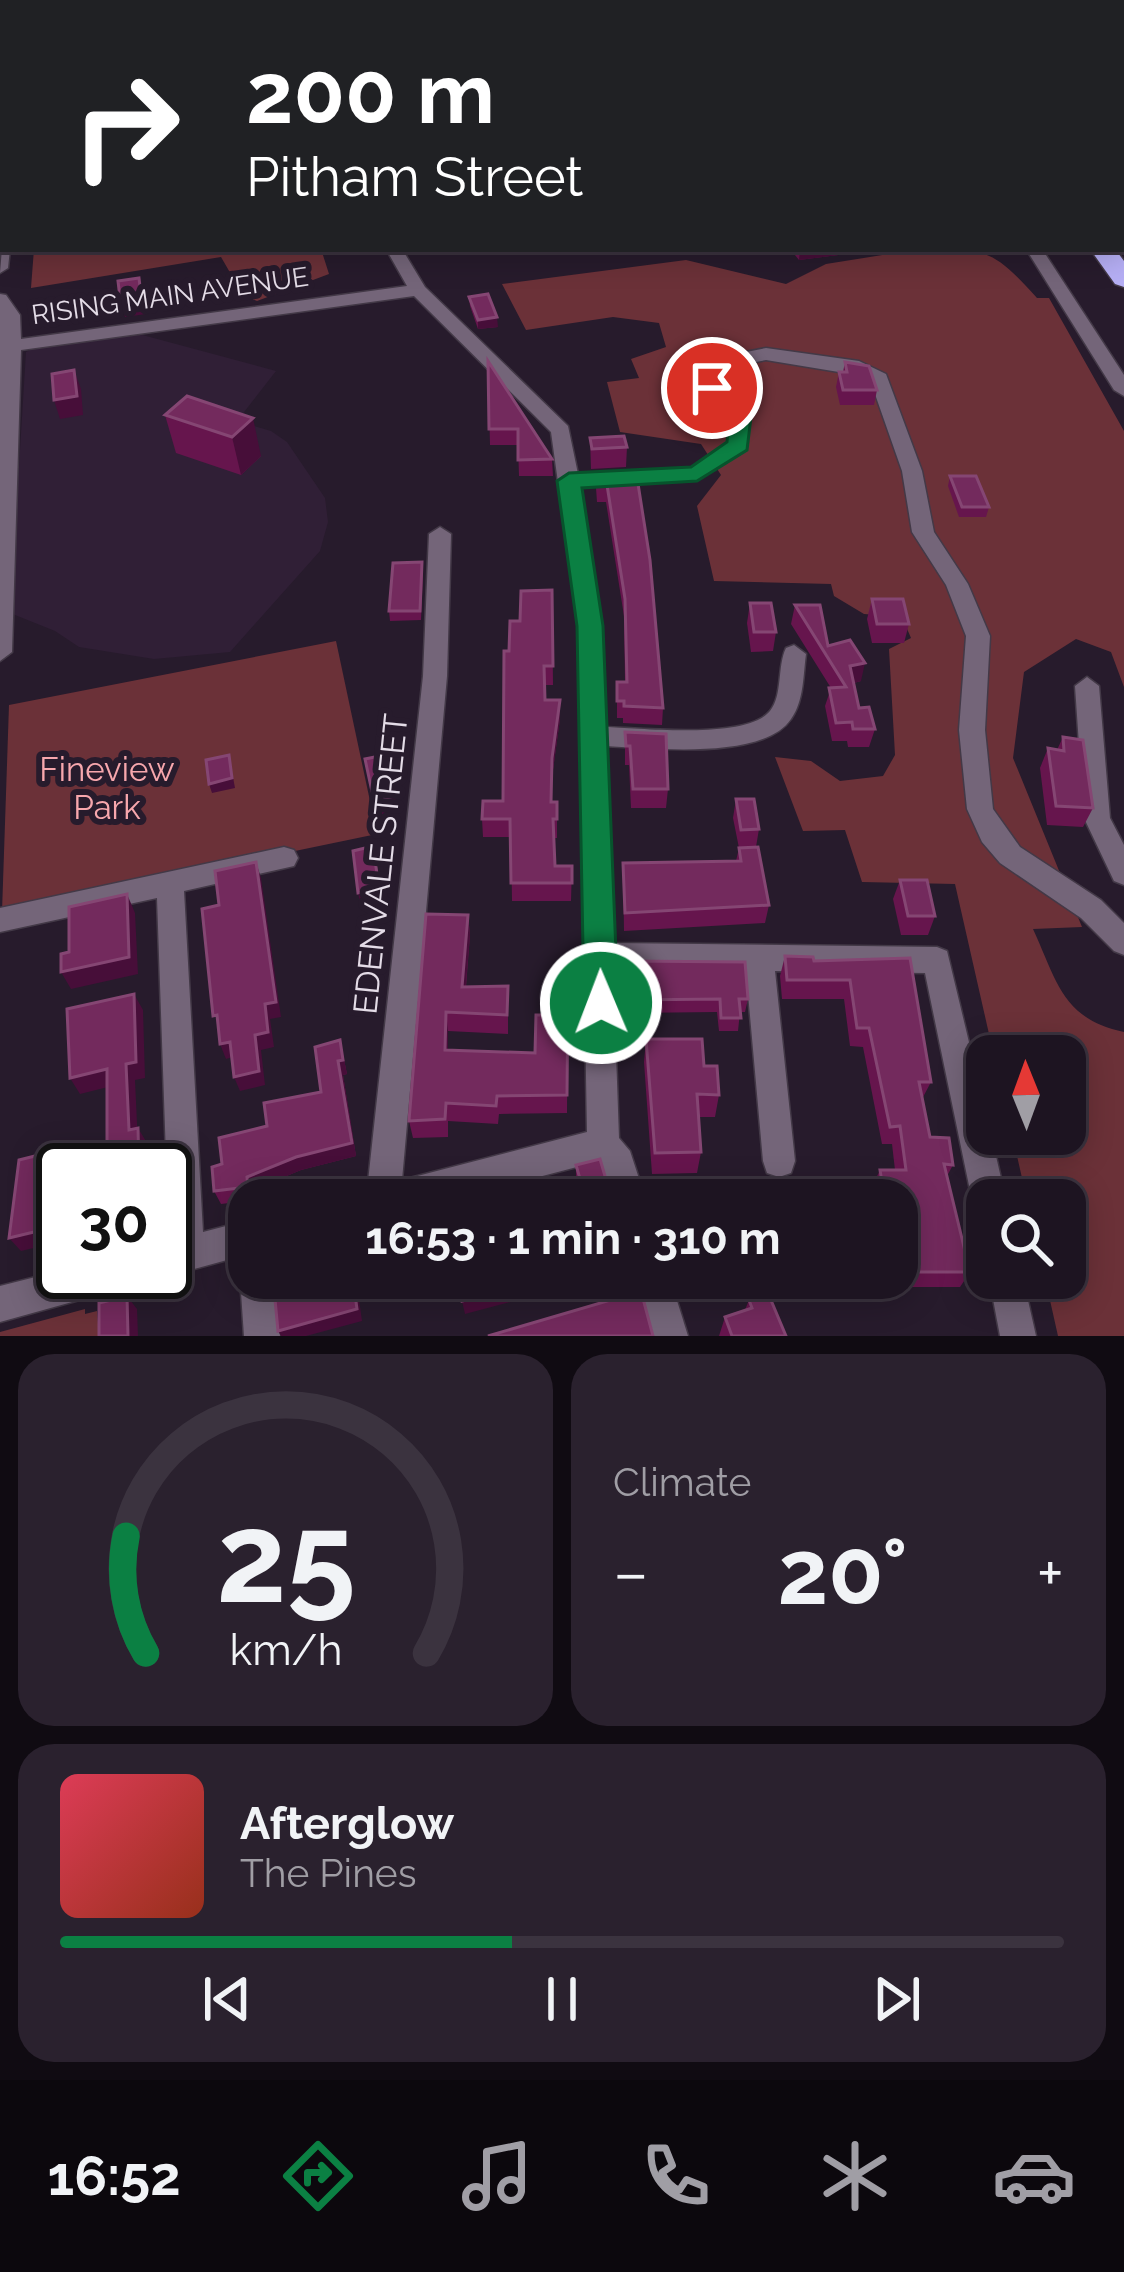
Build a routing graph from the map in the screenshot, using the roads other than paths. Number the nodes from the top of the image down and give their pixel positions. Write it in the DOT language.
graph roads {
  1 [pos="396,252"];
  2 [pos="1036,252"];
  3 [pos="1104,252"];
  4 [pos="1124,279"];
  5 [pos="418,290"];
  6 [pos="0,299"];
  7 [pos="6,346"];
  8 [pos="5,386"];
  9 [pos="1124,390"];
  10 [pos="569,481"];
  11 [pos="440,534"];
  12 [pos="2,559"];
  13 [pos="0,652"];
  14 [pos="794,654"];
  15 [pos="1087,686"];
  16 [pos="593,736"];
  17 [pos="284,859"];
  18 [pos="1124,873"];
  19 [pos="170,884"];
  20 [pos="0,920"];
  21 [pos="1124,941"];
  22 [pos="600,956"];
  23 [pos="759,958"];
  24 [pos="174,1143"];
  25 [pos="602,1144"];
  26 [pos="778,1162"];
  27 [pos="387,1179"];
  28 [pos="466,1179"];
  29 [pos="623,1179"];
  30 [pos="984,1179"];
  31 [pos="228,1243"];
  32 [pos="192,1253"];
  33 [pos="36,1294"];
  34 [pos="259,1299"];
  35 [pos="659,1299"];
  36 [pos="1010,1299"];
  37 [pos="0,1304"];
  38 [pos="262,1336"];
  39 [pos="670,1336"];
  40 [pos="1018,1336"];
  1 -- 5 [label="street"];
  2 -- 9 [label="street"];
  3 -- 4 [label="highway"];
  5 -- 7 [label="street, RISING MAIN AVENUE"];
  5 -- 10 [label="street"];
  6 -- 7 [label="street"];
  7 -- 8 [label="street"];
  8 -- 12 [label="street"];
  10 -- 16 [label="street"];
  10 -- 21 [label="street"];
  11 -- 27 [label="street, EDENVALE STREET"];
  12 -- 13 [label="street"];
  14 -- 16 [label="street"];
  15 -- 18 [label="street"];
  16 -- 22 [label="street"];
  17 -- 19 [label="street"];
  19 -- 20 [label="street"];
  19 -- 24 [label="street"];
  22 -- 23 [label="street"];
  22 -- 25 [label="street"];
  23 -- 26 [label="street"];
  23 -- 30 [label="street"];
  25 -- 28 [label="street"];
  25 -- 29 [label="street"];
  31 -- 32 [label="street"];
  33 -- 37 [label="street"];
  34 -- 38 [label="street"];
  35 -- 39 [label="street"];
  36 -- 40 [label="street"];
}
